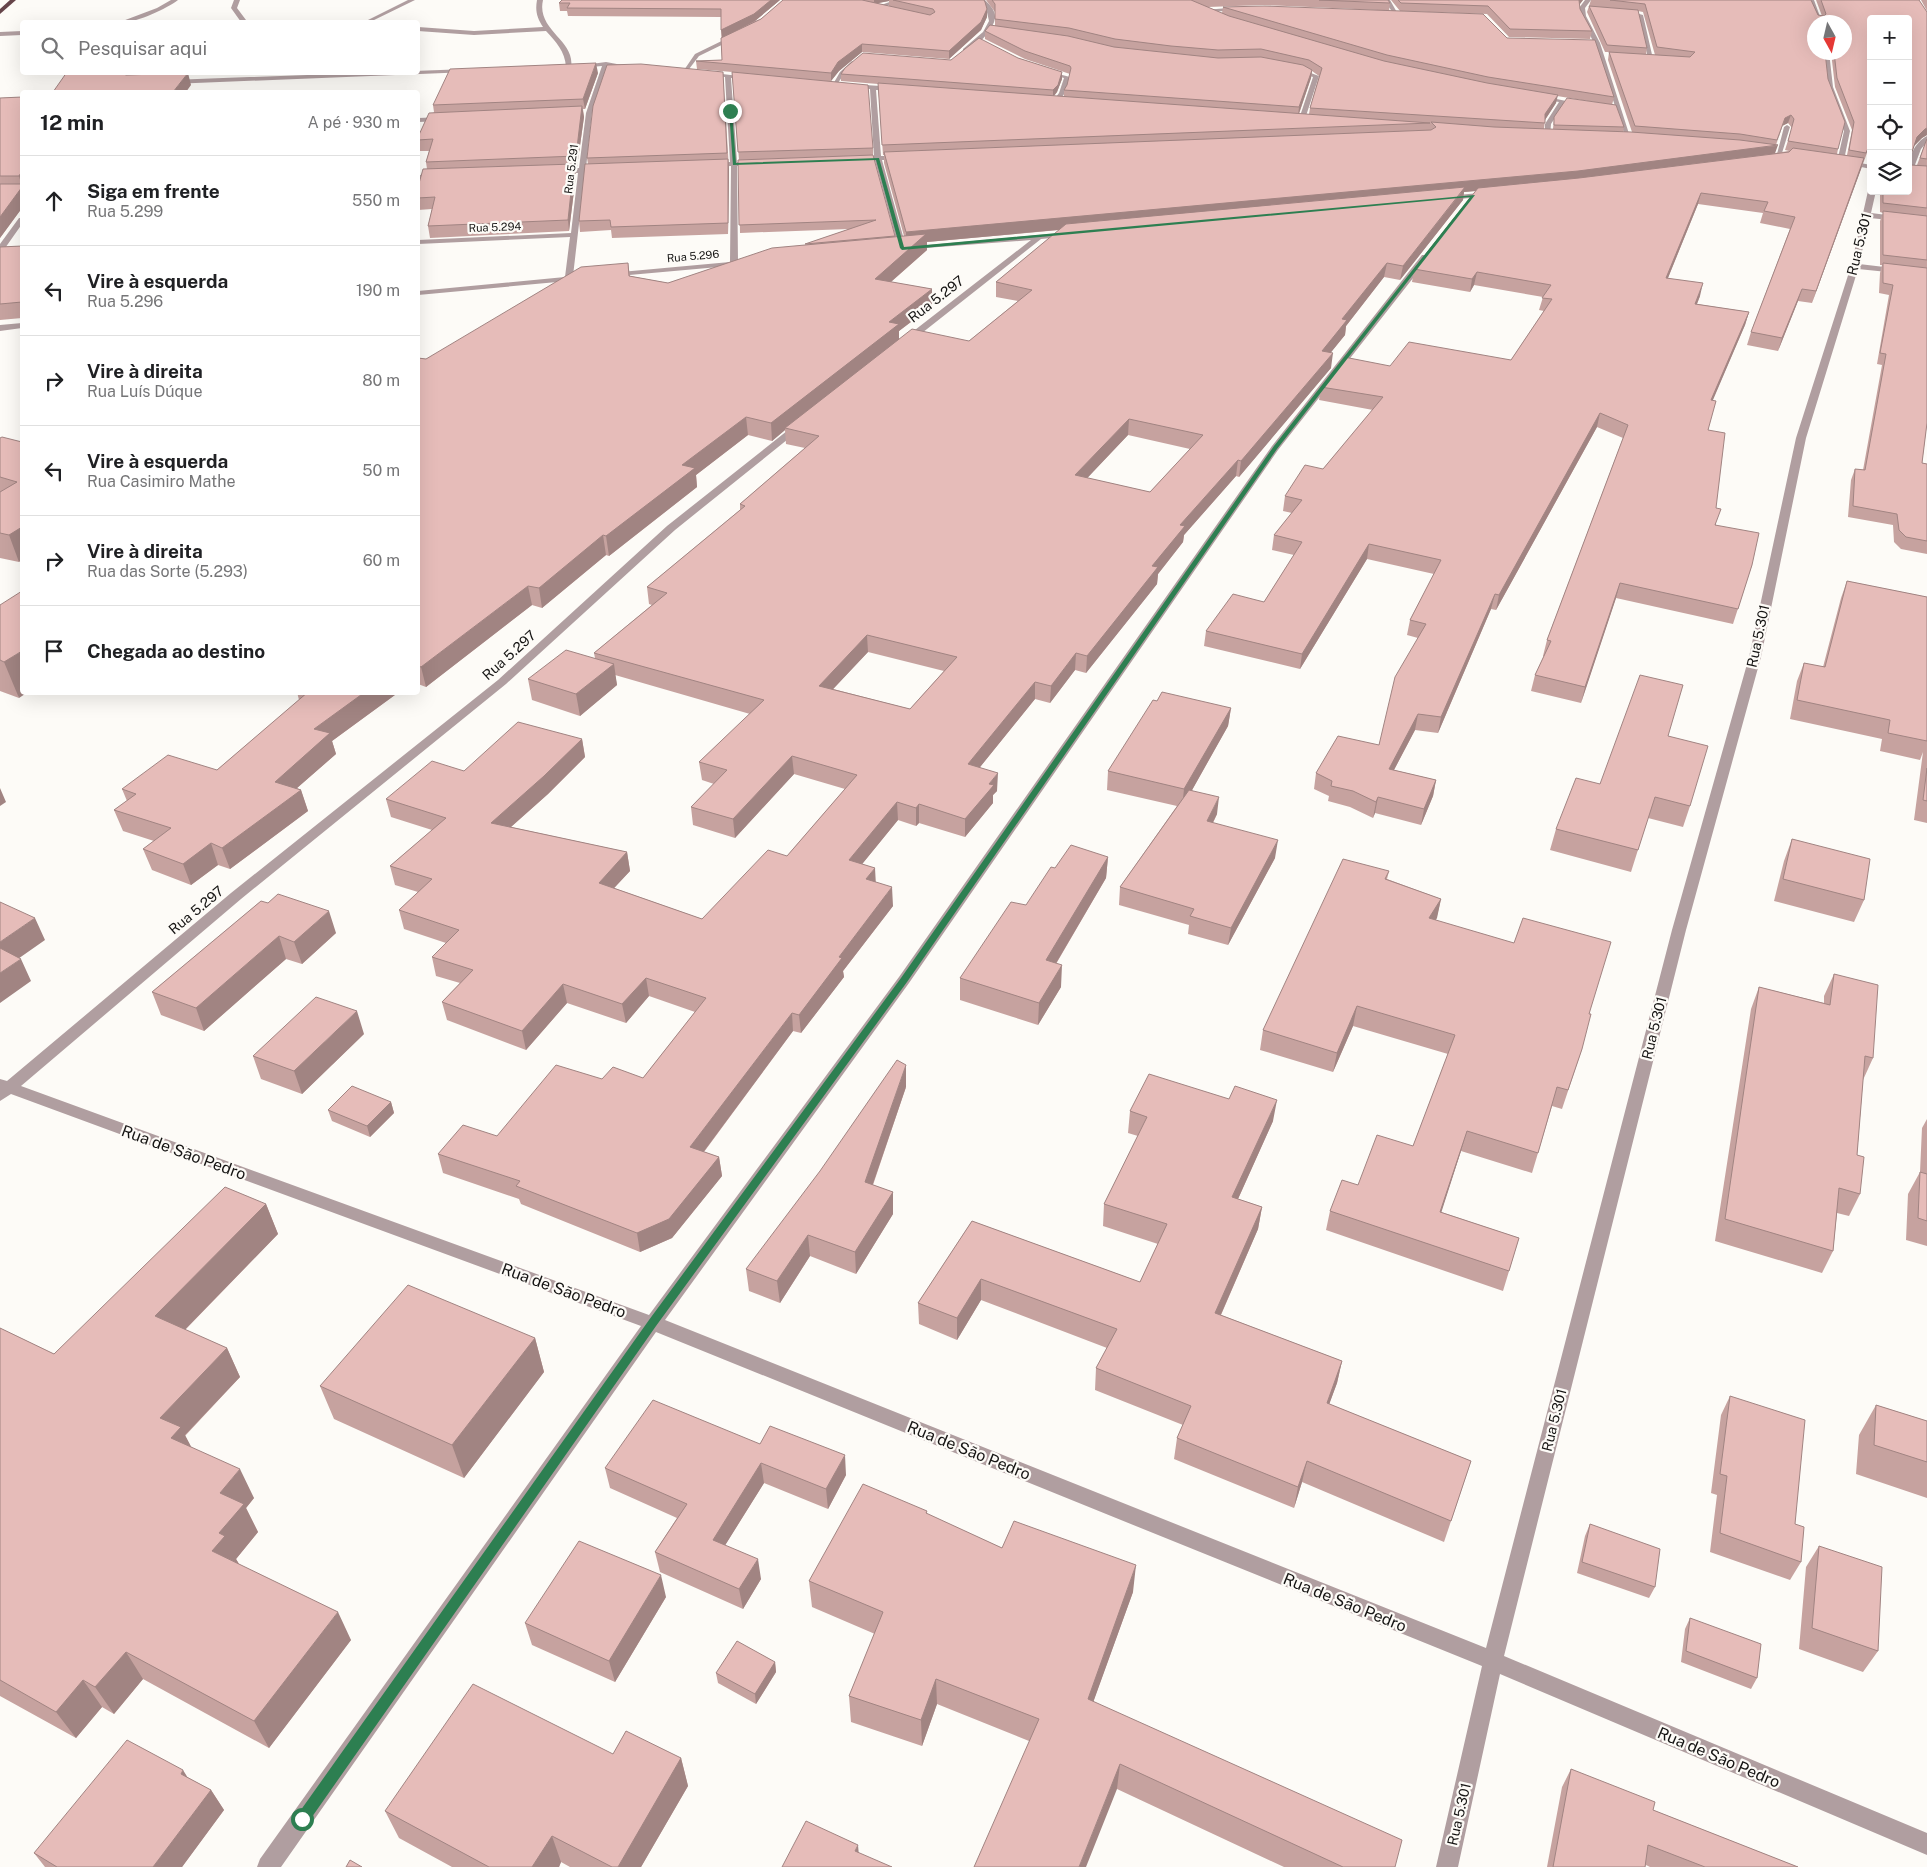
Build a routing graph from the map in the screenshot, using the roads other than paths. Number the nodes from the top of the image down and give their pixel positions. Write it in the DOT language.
graph roads {
  1 [pos="13,0"];
  2 [pos="175,0"];
  3 [pos="237,0"];
  4 [pos="412,0"];
  5 [pos="540,0"];
  6 [pos="900,0"];
  7 [pos="982,0"];
  8 [pos="1387,0"];
  9 [pos="1588,0"];
  10 [pos="1811,0"];
  11 [pos="874,7"];
  12 [pos="1198,7"];
  13 [pos="1582,8"];
  14 [pos="1245,9"];
  15 [pos="1592,9"];
  16 [pos="1206,10"];
  17 [pos="1611,10"];
  18 [pos="892,11"];
  19 [pos="0,12"];
  20 [pos="1376,14"];
  21 [pos="1397,14"];
  22 [pos="1404,15"];
  23 [pos="1817,15"];
  24 [pos="1222,17"];
  25 [pos="129,20"];
  26 [pos="243,20"];
  27 [pos="371,20"];
  28 [pos="420,29"];
  29 [pos="546,29"];
  30 [pos="987,29"];
  31 [pos="996,30"];
  32 [pos="20,33"];
  33 [pos="742,33"];
  34 [pos="0,34"];
  35 [pos="979,41"];
  36 [pos="1587,43"];
  37 [pos="1597,43"];
  38 [pos="987,46"];
  39 [pos="959,55"];
  40 [pos="862,56"];
  41 [pos="1601,56"];
  42 [pos="1611,56"];
  43 [pos="1641,57"];
  44 [pos="1651,58"];
  45 [pos="1660,59"];
  46 [pos="1827,60"];
  47 [pos="606,64"];
  48 [pos="560,67"];
  49 [pos="569,67"];
  50 [pos="635,67"];
  51 [pos="1287,67"];
  52 [pos="474,70"];
  53 [pos="1041,70"];
  54 [pos="674,71"];
  55 [pos="420,72"];
  56 [pos="684,72"];
  57 [pos="693,73"];
  58 [pos="702,74"];
  59 [pos="136,75"];
  60 [pos="276,75"];
  61 [pos="728,76"];
  62 [pos="757,78"];
  63 [pos="159,82"];
  64 [pos="140,83"];
  65 [pos="130,84"];
  66 [pos="824,84"];
  67 [pos="834,85"];
  68 [pos="873,88"];
  69 [pos="125,90"];
  70 [pos="902,90"];
  71 [pos="1528,95"];
  72 [pos="1047,100"];
  73 [pos="1056,101"];
  74 [pos="1563,101"];
  75 [pos="1066,102"];
  76 [pos="1572,102"];
  77 [pos="589,113"];
  78 [pos="580,114"];
  79 [pos="456,118"];
  80 [pos="1292,118"];
  81 [pos="1302,119"];
  82 [pos="420,120"];
  83 [pos="1311,120"];
  84 [pos="1787,126"];
  85 [pos="1548,135"];
  86 [pos="1539,136"];
  87 [pos="1557,136"];
  88 [pos="1927,138"];
  89 [pos="1620,139"];
  90 [pos="1629,139"];
  91 [pos="1638,140"];
  92 [pos="1787,156"];
  93 [pos="908,157"];
  94 [pos="878,158"];
  95 [pos="849,160"];
  96 [pos="763,163"];
  97 [pos="1912,163"];
  98 [pos="734,164"];
  99 [pos="706,165"];
  100 [pos="1867,166"];
  101 [pos="611,169"];
  102 [pos="582,170"];
  103 [pos="1912,170"];
  104 [pos="1918,171"];
  105 [pos="553,172"];
  106 [pos="447,176"];
  107 [pos="420,177"];
  108 [pos="1501,193"];
  109 [pos="1473,195"];
  110 [pos="1871,195"];
  111 [pos="1434,199"];
  112 [pos="1461,211"];
  113 [pos="1866,215"];
  114 [pos="1927,222"];
  115 [pos="20,223"];
  116 [pos="1077,233"];
  117 [pos="573,235"];
  118 [pos="1039,237"];
  119 [pos="420,242"];
  120 [pos="902,248"];
  121 [pos="0,249"];
  122 [pos="892,249"];
  123 [pos="1431,249"];
  124 [pos="754,262"];
  125 [pos="734,264"];
  126 [pos="1855,266"];
  127 [pos="1927,274"];
  128 [pos="598,276"];
  129 [pos="588,277"];
  130 [pos="569,279"];
  131 [pos="552,288"];
  132 [pos="420,293"];
  133 [pos="20,326"];
  134 [pos="0,328"];
  135 [pos="898,348"];
  136 [pos="812,416"];
  137 [pos="3,1089"];
  138 [pos="653,1323"];
  139 [pos="1493,1662"];
  140 [pos="1927,1844"];
  141 [pos="268,1867"];
  142 [pos="1447,1867"];
  1 -- 19 [label="highway"];
  2 -- 25 [label="street"];
  3 -- 26 [label="street"];
  4 -- 27 [label="street"];
  5 -- 29 [label="street"];
  6 -- 11 [label="street"];
  7 -- 30 [label="street"];
  8 -- 21 [label="street"];
  9 -- 13 [label="street"];
  10 -- 23 [label="street"];
  11 -- 18 [label="street"];
  12 -- 16 [label="street"];
  13 -- 15 [label="street"];
  13 -- 37 [label="street"];
  14 -- 16 [label="street"];
  16 -- 24 [label="street"];
  17 -- 44 [label="street"];
  20 -- 21 [label="street"];
  21 -- 22 [label="street"];
  28 -- 29 [label="street"];
  29 -- 49 [label="street"];
  30 -- 31 [label="street"];
  30 -- 35 [label="street"];
  32 -- 34 [label="street"];
  33 -- 56 [label="street"];
  35 -- 38 [label="street"];
  35 -- 39 [label="street"];
  36 -- 37 [label="street"];
  37 -- 41 [label="street"];
  40 -- 67 [label="street"];
  41 -- 42 [label="street"];
  41 -- 90 [label="street"];
  43 -- 44 [label="street"];
  44 -- 45 [label="street"];
  46 -- 100 [label="street"];
  47 -- 49 [label="street"];
  47 -- 50 [label="street"];
  47 -- 77 [label="street, Rua 5.291"];
  48 -- 49 [label="street"];
  51 -- 81 [label="street"];
  52 -- 55 [label="street"];
  53 -- 73 [label="street"];
  54 -- 56 [label="street"];
  56 -- 57 [label="street"];
  58 -- 61 [label="street"];
  59 -- 65 [label="street"];
  60 -- 63 [label="street"];
  61 -- 62 [label="street"];
  61 -- 98 [label="street"];
  64 -- 65 [label="street"];
  65 -- 69 [label="street"];
  66 -- 67 [label="street"];
  67 -- 68 [label="street"];
  68 -- 70 [label="street"];
  68 -- 94 [label="street"];
  71 -- 74 [label="street"];
  72 -- 73 [label="street"];
  73 -- 75 [label="street"];
  74 -- 76 [label="street"];
  74 -- 85 [label="street"];
  77 -- 78 [label="street"];
  77 -- 102 [label="street, Rua 5.291"];
  79 -- 82 [label="street"];
  80 -- 81 [label="street"];
  81 -- 83 [label="street"];
  84 -- 92 [label="street"];
  85 -- 86 [label="street"];
  85 -- 87 [label="street"];
  88 -- 97 [label="street"];
  89 -- 90 [label="street"];
  90 -- 91 [label="street"];
  93 -- 94 [label="street"];
  94 -- 95 [label="street"];
  94 -- 120 [label="street"];
  96 -- 98 [label="street"];
  98 -- 99 [label="street"];
  98 -- 125 [label="street"];
  101 -- 102 [label="street"];
  102 -- 105 [label="street"];
  102 -- 117 [label="street, Rua 5.291"];
  103 -- 104 [label="street"];
  106 -- 107 [label="street"];
  108 -- 109 [label="street"];
  109 -- 111 [label="street"];
  109 -- 112 [label="street"];
  110 -- 113 [label="street, Rua 5.301"];
  113 -- 114 [label="street"];
  113 -- 126 [label="street, Rua 5.301"];
  115 -- 121 [label="street"];
  116 -- 118 [label="street"];
  117 -- 119 [label="street, Rua 5.294"];
  117 -- 130 [label="street, Rua 5.291"];
  118 -- 120 [label="street"];
  118 -- 135 [label="street, Rua 5.297"];
  120 -- 122 [label="street"];
  123 -- 138 [label="street"];
  124 -- 125 [label="street, Rua 5.296"];
  125 -- 128 [label="street, Rua 5.296"];
  126 -- 127 [label="street"];
  126 -- 139 [label="street, Rua 5.301"];
  129 -- 130 [label="street"];
  130 -- 131 [label="street"];
  130 -- 132 [label="street"];
  133 -- 134 [label="street"];
  136 -- 137 [label="street, Rua 5.297"];
  137 -- 138 [label="street, Rua de São Pedro"];
  138 -- 139 [label="street, Rua de São Pedro"];
  138 -- 141 [label="street"];
  139 -- 140 [label="street, Rua de São Pedro"];
  139 -- 142 [label="street, Rua 5.301"];
}
